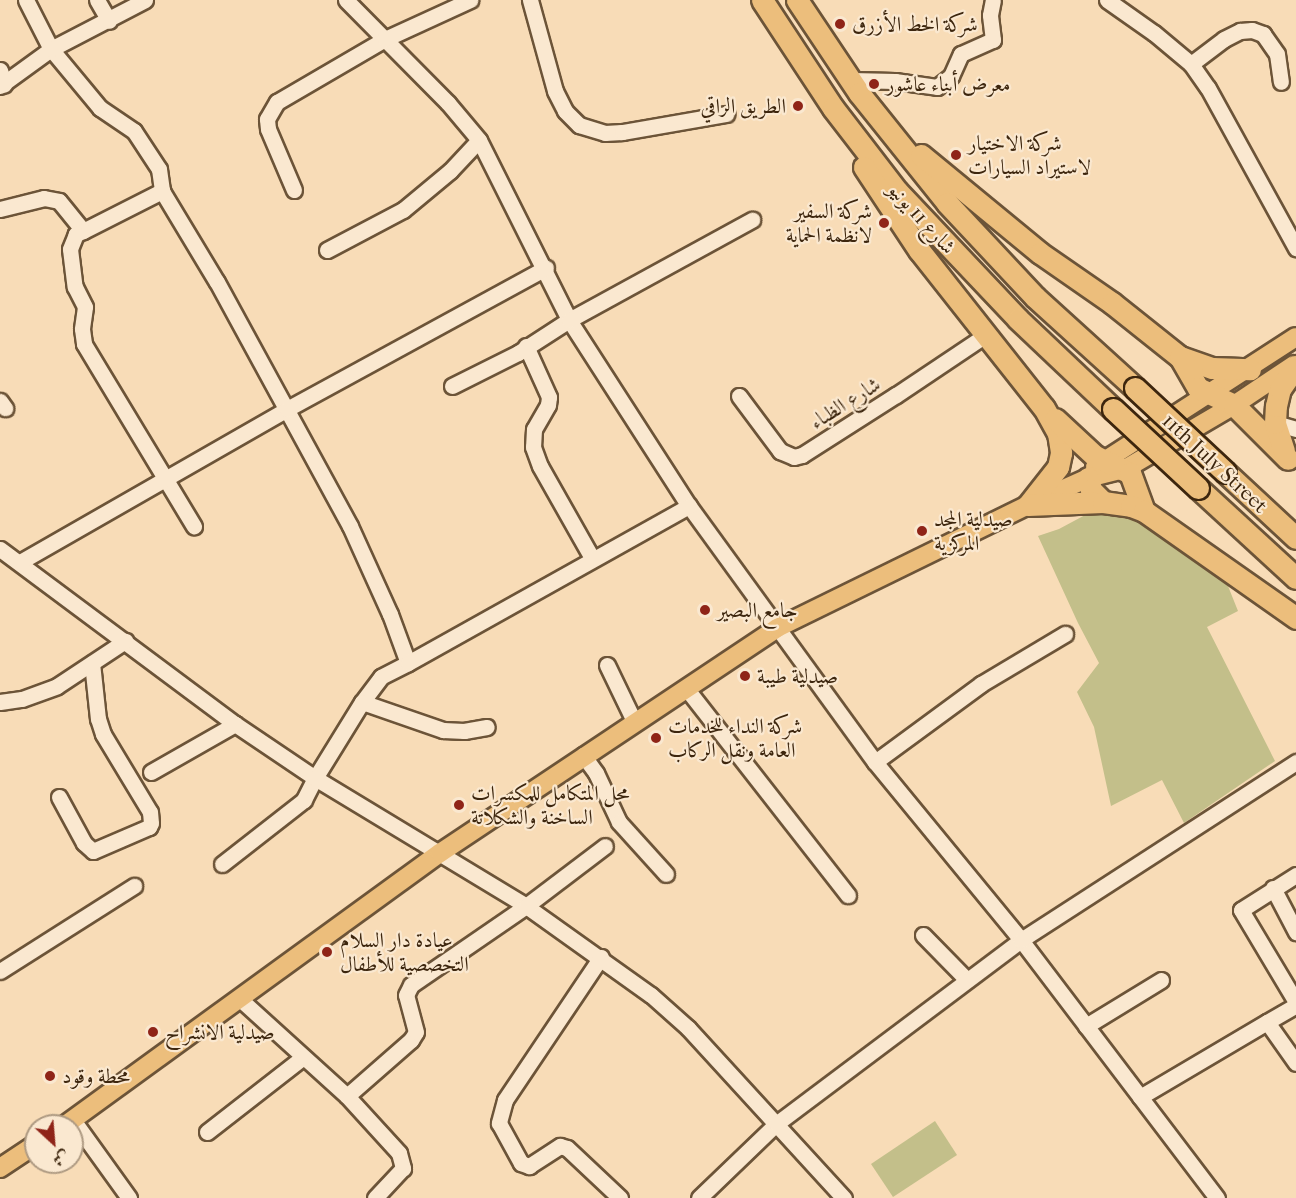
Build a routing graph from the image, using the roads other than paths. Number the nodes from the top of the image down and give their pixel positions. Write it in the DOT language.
graph roads {
  1 [pos="26,0"];
  2 [pos="97,0"];
  3 [pos="145,0"];
  4 [pos="346,0"];
  5 [pos="470,0"];
  6 [pos="530,0"];
  7 [pos="762,0"];
  8 [pos="797,0"];
  9 [pos="993,0"];
  10 [pos="1107,0"];
  11 [pos="109,21"];
  12 [pos="385,39"];
  13 [pos="51,49"];
  14 [pos="1191,64"];
  15 [pos="1,80"];
  16 [pos="1281,82"];
  17 [pos="855,86"];
  18 [pos="833,108"];
  19 [pos="726,114"];
  20 [pos="479,140"];
  21 [pos="294,190"];
  22 [pos="162,191"];
  23 [pos="0,209"];
  24 [pos="752,220"];
  25 [pos="84,231"];
  26 [pos="1296,248"];
  27 [pos="327,250"];
  28 [pos="546,268"];
  29 [pos="570,320"];
  30 [pos="987,334"];
  31 [pos="1296,337"];
  32 [pos="526,346"];
  33 [pos="1180,357"];
  34 [pos="1296,365"];
  35 [pos="1250,369"];
  36 [pos="1226,375"];
  37 [pos="452,386"];
  38 [pos="1135,388"];
  39 [pos="1210,393"];
  40 [pos="739,396"];
  41 [pos="1234,405"];
  42 [pos="1044,408"];
  43 [pos="286,409"];
  44 [pos="1113,409"];
  45 [pos="1275,423"];
  46 [pos="1296,429"];
  47 [pos="1102,460"];
  48 [pos="1292,464"];
  49 [pos="1125,469"];
  50 [pos="1088,478"];
  51 [pos="166,480"];
  52 [pos="1103,502"];
  53 [pos="1028,505"];
  54 [pos="688,506"];
  55 [pos="1144,511"];
  56 [pos="194,526"];
  57 [pos="1296,538"];
  58 [pos="0,549"];
  59 [pos="592,558"];
  60 [pos="20,562"];
  61 [pos="1296,578"];
  62 [pos="1296,618"];
  63 [pos="777,628"];
  64 [pos="1065,634"];
  65 [pos="125,641"];
  66 [pos="92,663"];
  67 [pos="408,663"];
  68 [pos="607,665"];
  69 [pos="686,688"];
  70 [pos="0,702"];
  71 [pos="362,702"];
  72 [pos="634,721"];
  73 [pos="235,724"];
  74 [pos="487,727"];
  75 [pos="583,755"];
  76 [pos="875,762"];
  77 [pos="1296,762"];
  78 [pos="151,772"];
  79 [pos="315,778"];
  80 [pos="59,796"];
  81 [pos="605,846"];
  82 [pos="440,853"];
  83 [pos="222,864"];
  84 [pos="666,874"];
  85 [pos="1296,875"];
  86 [pos="134,886"];
  87 [pos="1273,888"];
  88 [pos="848,895"];
  89 [pos="526,906"];
  90 [pos="1296,932"];
  91 [pos="923,935"];
  92 [pos="1021,940"];
  93 [pos="601,957"];
  94 [pos="0,970"];
  95 [pos="967,980"];
  96 [pos="1161,980"];
  97 [pos="240,999"];
  98 [pos="1296,1004"];
  99 [pos="1267,1023"];
  100 [pos="1086,1026"];
  101 [pos="302,1058"];
  102 [pos="1296,1063"];
  103 [pos="347,1096"];
  104 [pos="1140,1097"];
  105 [pos="80,1114"];
  106 [pos="776,1124"];
  107 [pos="207,1132"];
  108 [pos="84,1143"];
  109 [pos="24,1151"];
  110 [pos="1,1165"];
  111 [pos="129,1198"];
  112 [pos="375,1198"];
  113 [pos="620,1198"];
  114 [pos="699,1198"];
  115 [pos="844,1198"];
  116 [pos="1217,1198"];
  1 -- 13 [label="street"];
  2 -- 11 [label="street"];
  3 -- 11 [label="street"];
  4 -- 12 [label="street"];
  5 -- 12 [label="street"];
  6 -- 19 [label="street"];
  7 -- 18 [label="highway, شارع 11 يونيو"];
  8 -- 17 [label="highway, شارع 11 يونيو"];
  9 -- 17 [label="street"];
  10 -- 14 [label="street"];
  11 -- 13 [label="street"];
  12 -- 20 [label="street"];
  12 -- 21 [label="street"];
  13 -- 15 [label="street"];
  13 -- 22 [label="street"];
  14 -- 16 [label="street"];
  14 -- 26 [label="street"];
  17 -- 33 [label="highway"];
  17 -- 38 [label="highway, شارع 11 يونيو"];
  18 -- 30 [label="highway"];
  18 -- 44 [label="highway, شارع 11 يونيو"];
  20 -- 27 [label="street"];
  20 -- 28 [label="street"];
  22 -- 25 [label="street"];
  22 -- 43 [label="street"];
  23 -- 25 [label="street"];
  24 -- 29 [label="street"];
  25 -- 51 [label="street"];
  28 -- 29 [label="street"];
  28 -- 43 [label="street"];
  29 -- 32 [label="street"];
  29 -- 54 [label="street"];
  30 -- 40 [label="street, شارع الظباء"];
  30 -- 42 [label="highway"];
  31 -- 35 [label="main road"];
  32 -- 37 [label="street"];
  32 -- 59 [label="street"];
  33 -- 36 [label="highway"];
  33 -- 39 [label="highway"];
  34 -- 41 [label="main road"];
  34 -- 45 [label="highway"];
  35 -- 36 [label="highway"];
  36 -- 39 [label="main road"];
  36 -- 41 [label="highway"];
  38 -- 57 [label="highway, 11th July Street, bridge"];
  39 -- 41 [label="highway"];
  39 -- 47 [label="main road"];
  41 -- 48 [label="highway"];
  41 -- 49 [label="main road"];
  42 -- 47 [label="highway"];
  42 -- 53 [label="highway"];
  43 -- 51 [label="street"];
  43 -- 67 [label="street"];
  44 -- 61 [label="highway, 11th July Street, bridge"];
  45 -- 46 [label="street"];
  45 -- 48 [label="highway"];
  47 -- 49 [label="highway"];
  47 -- 50 [label="main road"];
  49 -- 50 [label="main road"];
  49 -- 55 [label="highway"];
  50 -- 52 [label="highway"];
  50 -- 53 [label="main road"];
  51 -- 56 [label="street"];
  51 -- 60 [label="street"];
  52 -- 53 [label="highway"];
  52 -- 55 [label="highway"];
  53 -- 63 [label="main road"];
  54 -- 59 [label="street"];
  54 -- 63 [label="street"];
  55 -- 62 [label="highway"];
  58 -- 60 [label="street"];
  59 -- 67 [label="street"];
  60 -- 65 [label="street"];
  63 -- 69 [label="main road"];
  63 -- 76 [label="street"];
  64 -- 76 [label="street"];
  65 -- 66 [label="street"];
  65 -- 73 [label="street"];
  66 -- 70 [label="street"];
  66 -- 80 [label="street"];
  67 -- 71 [label="street"];
  68 -- 72 [label="street"];
  69 -- 72 [label="main road"];
  69 -- 88 [label="street"];
  71 -- 74 [label="street"];
  71 -- 79 [label="street"];
  72 -- 75 [label="main road"];
  73 -- 78 [label="street"];
  73 -- 79 [label="street"];
  75 -- 82 [label="main road"];
  75 -- 84 [label="street"];
  76 -- 92 [label="street"];
  77 -- 92 [label="street"];
  79 -- 82 [label="street"];
  79 -- 83 [label="street"];
  81 -- 89 [label="street"];
  82 -- 89 [label="street"];
  82 -- 97 [label="main road"];
  85 -- 87 [label="street"];
  86 -- 94 [label="street"];
  87 -- 90 [label="street"];
  87 -- 98 [label="street"];
  89 -- 93 [label="street"];
  89 -- 103 [label="street"];
  91 -- 95 [label="street"];
  92 -- 95 [label="street"];
  92 -- 100 [label="street"];
  93 -- 106 [label="street"];
  93 -- 113 [label="street"];
  95 -- 106 [label="street"];
  96 -- 100 [label="street"];
  97 -- 101 [label="street"];
  97 -- 105 [label="main road"];
  98 -- 99 [label="street"];
  99 -- 102 [label="street"];
  99 -- 104 [label="street"];
  100 -- 104 [label="street"];
  101 -- 103 [label="street"];
  101 -- 107 [label="street"];
  103 -- 112 [label="street"];
  104 -- 116 [label="street"];
  106 -- 114 [label="street"];
  106 -- 115 [label="street"];
  108 -- 111 [label="street"];
  109 -- 110 [label="main road"];
}
